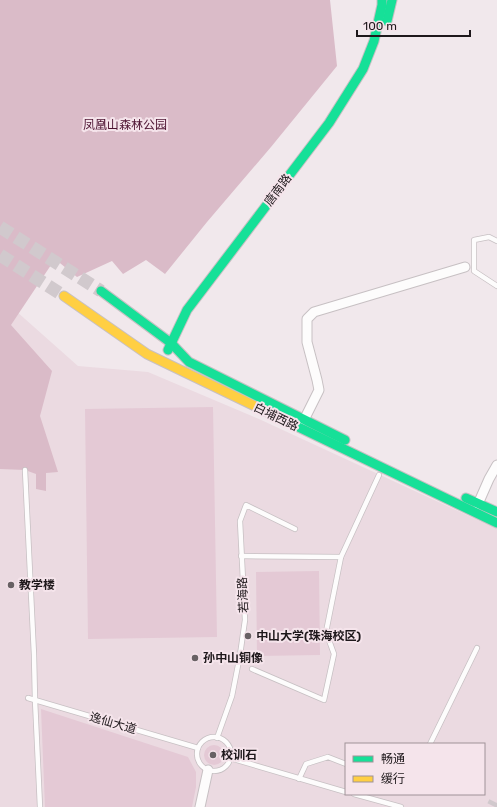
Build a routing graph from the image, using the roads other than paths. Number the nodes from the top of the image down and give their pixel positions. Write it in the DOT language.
graph roads {
  1 [pos="382,0"];
  2 [pos="392,0"];
  3 [pos="497,241"];
  4 [pos="465,267"];
  5 [pos="497,286"];
  6 [pos="101,291"];
  7 [pos="64,296"];
  8 [pos="171,343"];
  9 [pos="189,362"];
  10 [pos="183,370"];
  11 [pos="304,420"];
  12 [pos="497,465"];
  13 [pos="25,470"];
  14 [pos="379,475"];
  15 [pos="478,504"];
  16 [pos="497,512"];
  17 [pos="497,523"];
  18 [pos="295,529"];
  19 [pos="242,556"];
  20 [pos="341,557"];
  21 [pos="477,648"];
  22 [pos="252,669"];
  23 [pos="28,698"];
  24 [pos="35,700"];
  25 [pos="217,738"];
  26 [pos="430,743"];
  27 [pos="198,748"];
  28 [pos="230,758"];
  29 [pos="345,764"];
  30 [pos="208,770"];
  31 [pos="299,779"];
  32 [pos="345,792"];
  33 [pos="358,795"];
  34 [pos="40,807"];
  35 [pos="200,807"];
  36 [pos="401,807"];
  1 -- 8 [label="main road, 唐南路"];
  2 -- 9 [label="main road, 唐南路"];
  3 -- 5 [label="lane"];
  4 -- 11 [label="street"];
  6 -- 8 [label="main road, 白埔西路"];
  7 -- 10 [label="main road, 白埔西路"];
  8 -- 9 [label="main road, 白埔西路"];
  8 -- 10 [label="main road"];
  9 -- 11 [label="main road, 白埔西路"];
  10 -- 17 [label="main road, 白埔西路"];
  11 -- 15 [label="main road, 白埔西路"];
  12 -- 15 [label="street"];
  13 -- 24 [label="lane"];
  14 -- 20 [label="lane"];
  15 -- 16 [label="main road, 白埔西路"];
  18 -- 19 [label="lane, 若海路"];
  19 -- 20 [label="lane"];
  19 -- 25 [label="lane, 若海路"];
  20 -- 22 [label="lane"];
  21 -- 26 [label="lane"];
  23 -- 24 [label="lane, 逸仙大道"];
  24 -- 27 [label="lane, 逸仙大道"];
  24 -- 34 [label="lane"];
  25 -- 27 [label="lane"];
  25 -- 28 [label="lane"];
  27 -- 30 [label="lane"];
  28 -- 30 [label="lane"];
  28 -- 31 [label="lane"];
  29 -- 31 [label="lane"];
  30 -- 35 [label="street"];
  31 -- 32 [label="lane"];
  33 -- 36 [label="lane"];
}
